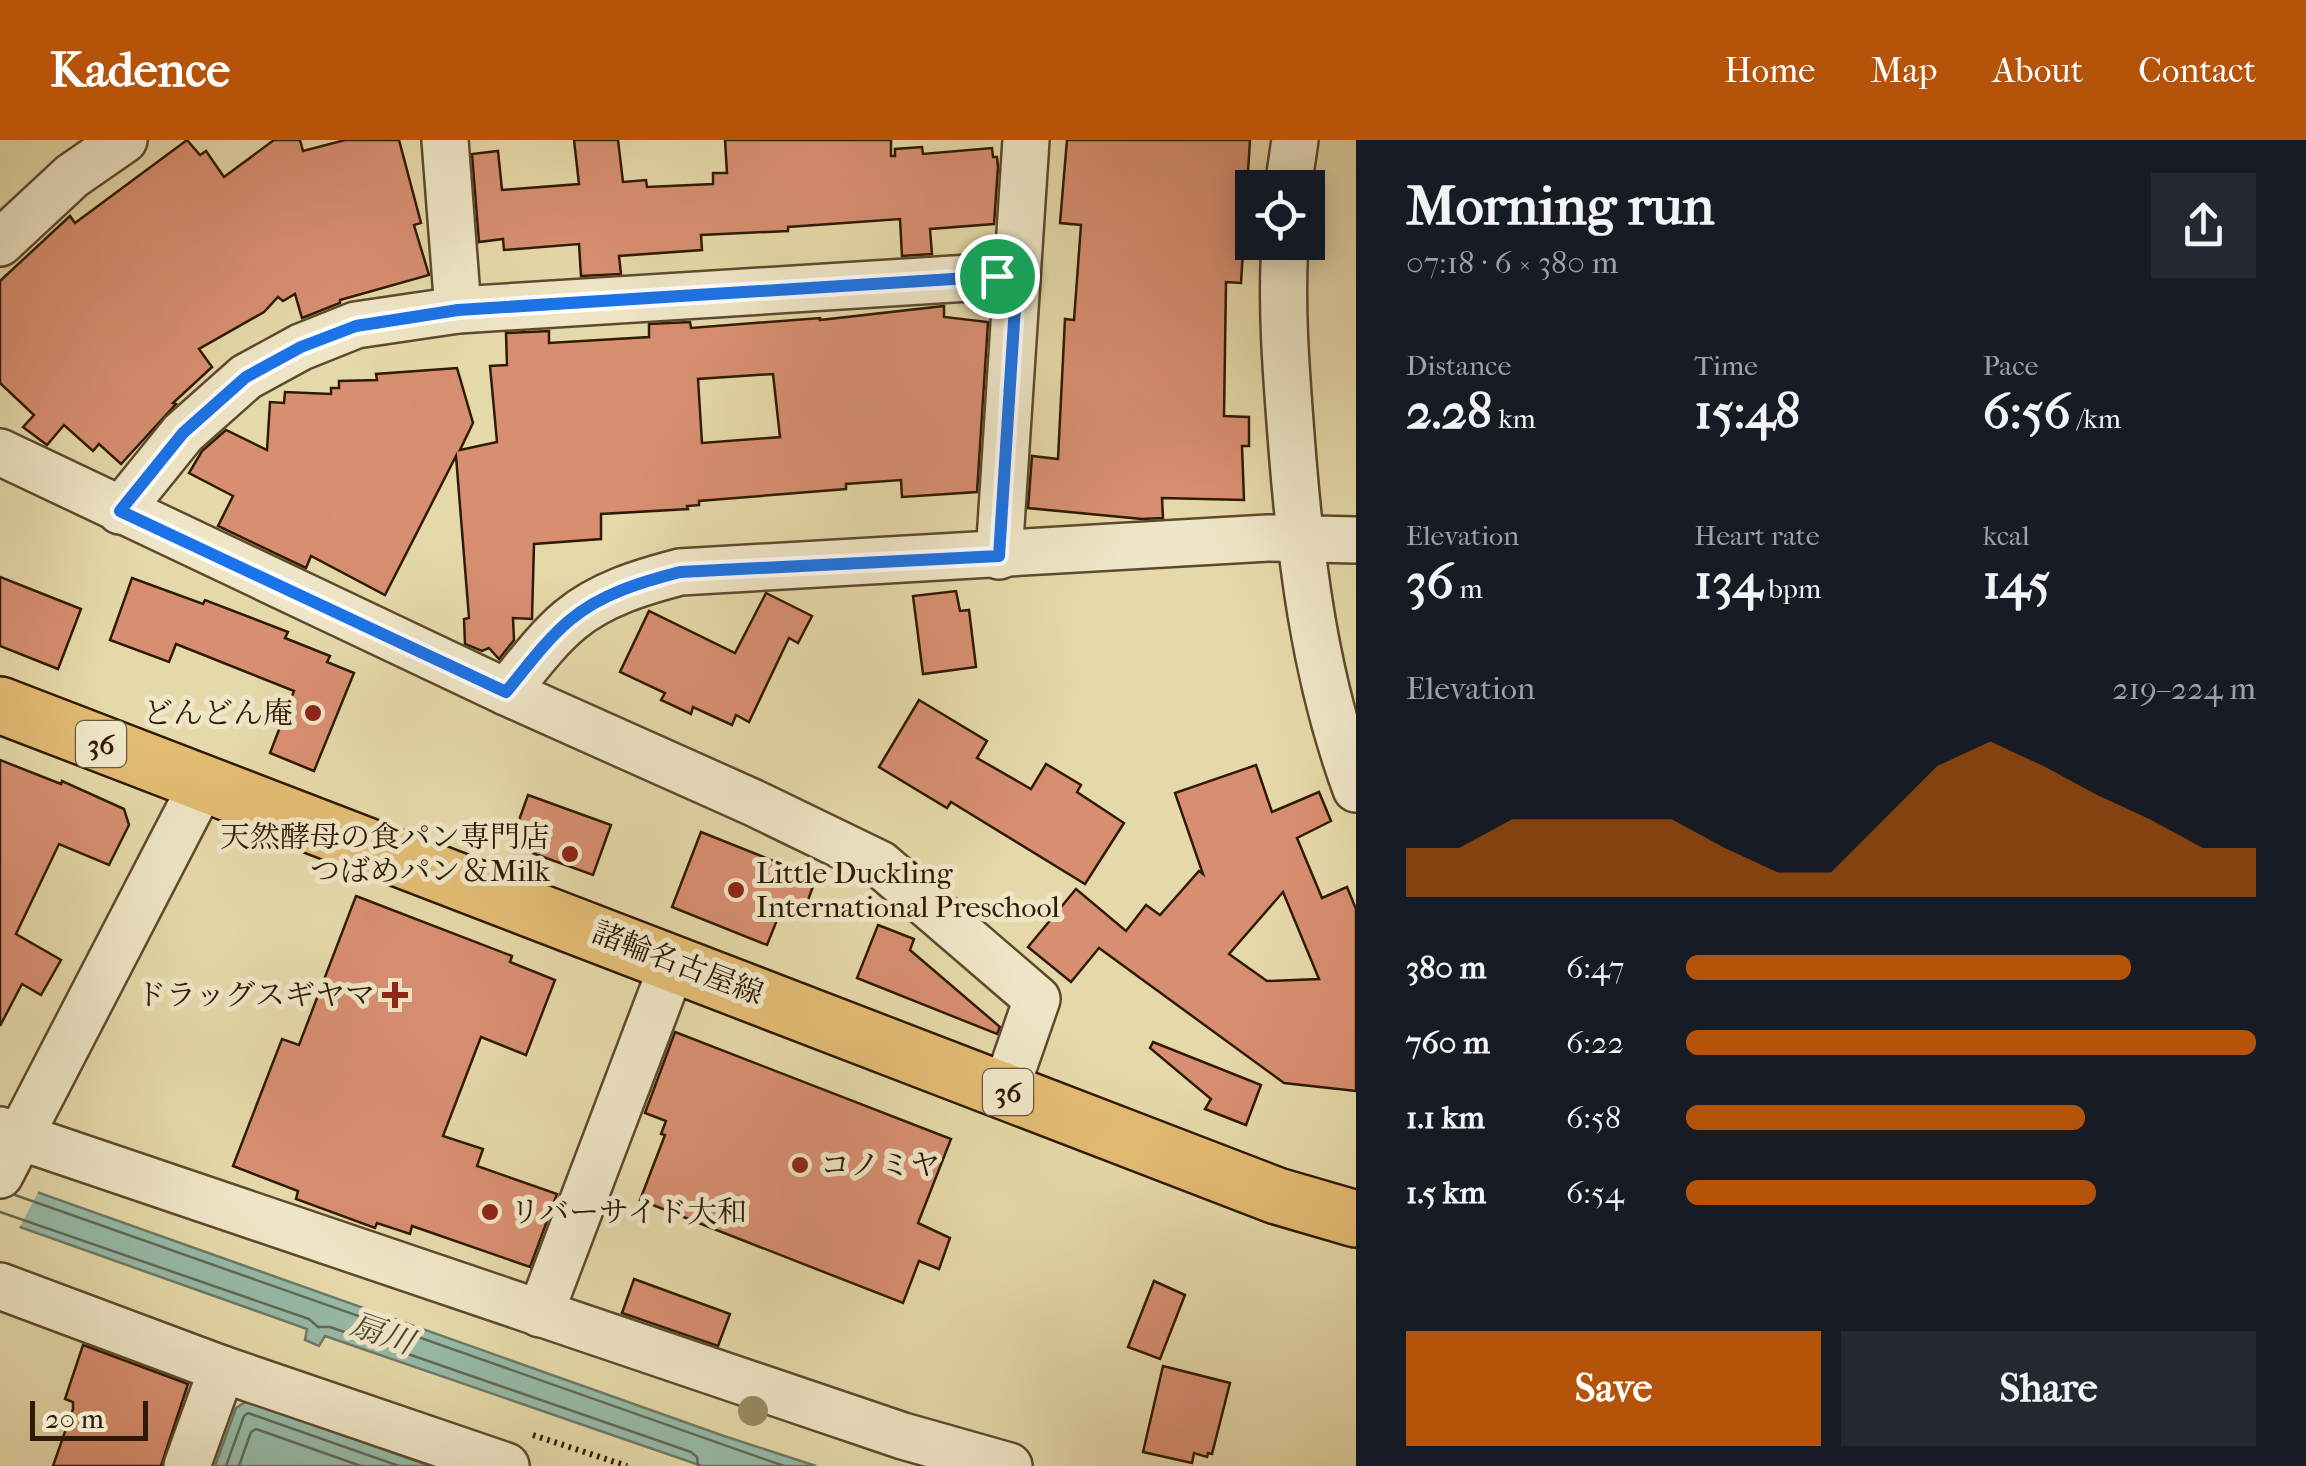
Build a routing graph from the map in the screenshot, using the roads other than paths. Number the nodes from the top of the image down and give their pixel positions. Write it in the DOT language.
graph roads {
  1 [pos="124,140"];
  2 [pos="445,140"];
  3 [pos="1026,140"];
  4 [pos="1295,140"];
  5 [pos="1291,170"];
  6 [pos="7,219"];
  7 [pos="1284,260"];
  8 [pos="1017,275"];
  9 [pos="458,310"];
  10 [pos="0,452"];
  11 [pos="120,511"];
  12 [pos="1298,538"];
  13 [pos="1356,540"];
  14 [pos="999,556"];
  15 [pos="506,692"];
  16 [pos="0,705"];
  17 [pos="203,783"];
  18 [pos="1356,789"];
  19 [pos="674,961"];
  20 [pos="1005,1091"];
  21 [pos="5,1153"];
  22 [pos="1356,1220"];
  23 [pos="0,1286"];
  24 [pos="540,1314"];
  25 [pos="222,1369"];
  26 [pos="187,1466"];
  27 [pos="506,1466"];
  28 [pos="1008,1466"];
  1 -- 6 [label="street"];
  2 -- 9 [label="street"];
  3 -- 8 [label="street"];
  4 -- 5 [label="street"];
  7 -- 12 [label="street"];
  8 -- 9 [label="street"];
  8 -- 14 [label="street"];
  9 -- 11 [label="street"];
  10 -- 11 [label="street"];
  11 -- 15 [label="street"];
  12 -- 13 [label="street"];
  12 -- 14 [label="street"];
  12 -- 18 [label="street"];
  14 -- 15 [label="street"];
  15 -- 20 [label="street"];
  16 -- 17 [label="main road, 諸輪名古屋線 / 36"];
  17 -- 19 [label="main road, 諸輪名古屋線 / 36"];
  17 -- 21 [label="street"];
  19 -- 20 [label="main road, 諸輪名古屋線 / 36"];
  19 -- 24 [label="street"];
  20 -- 22 [label="main road, 諸輪名古屋線 / 36"];
  21 -- 24 [label="street"];
  23 -- 25 [label="street"];
  24 -- 28 [label="street"];
  25 -- 26 [label="street"];
  25 -- 27 [label="street"];
}
